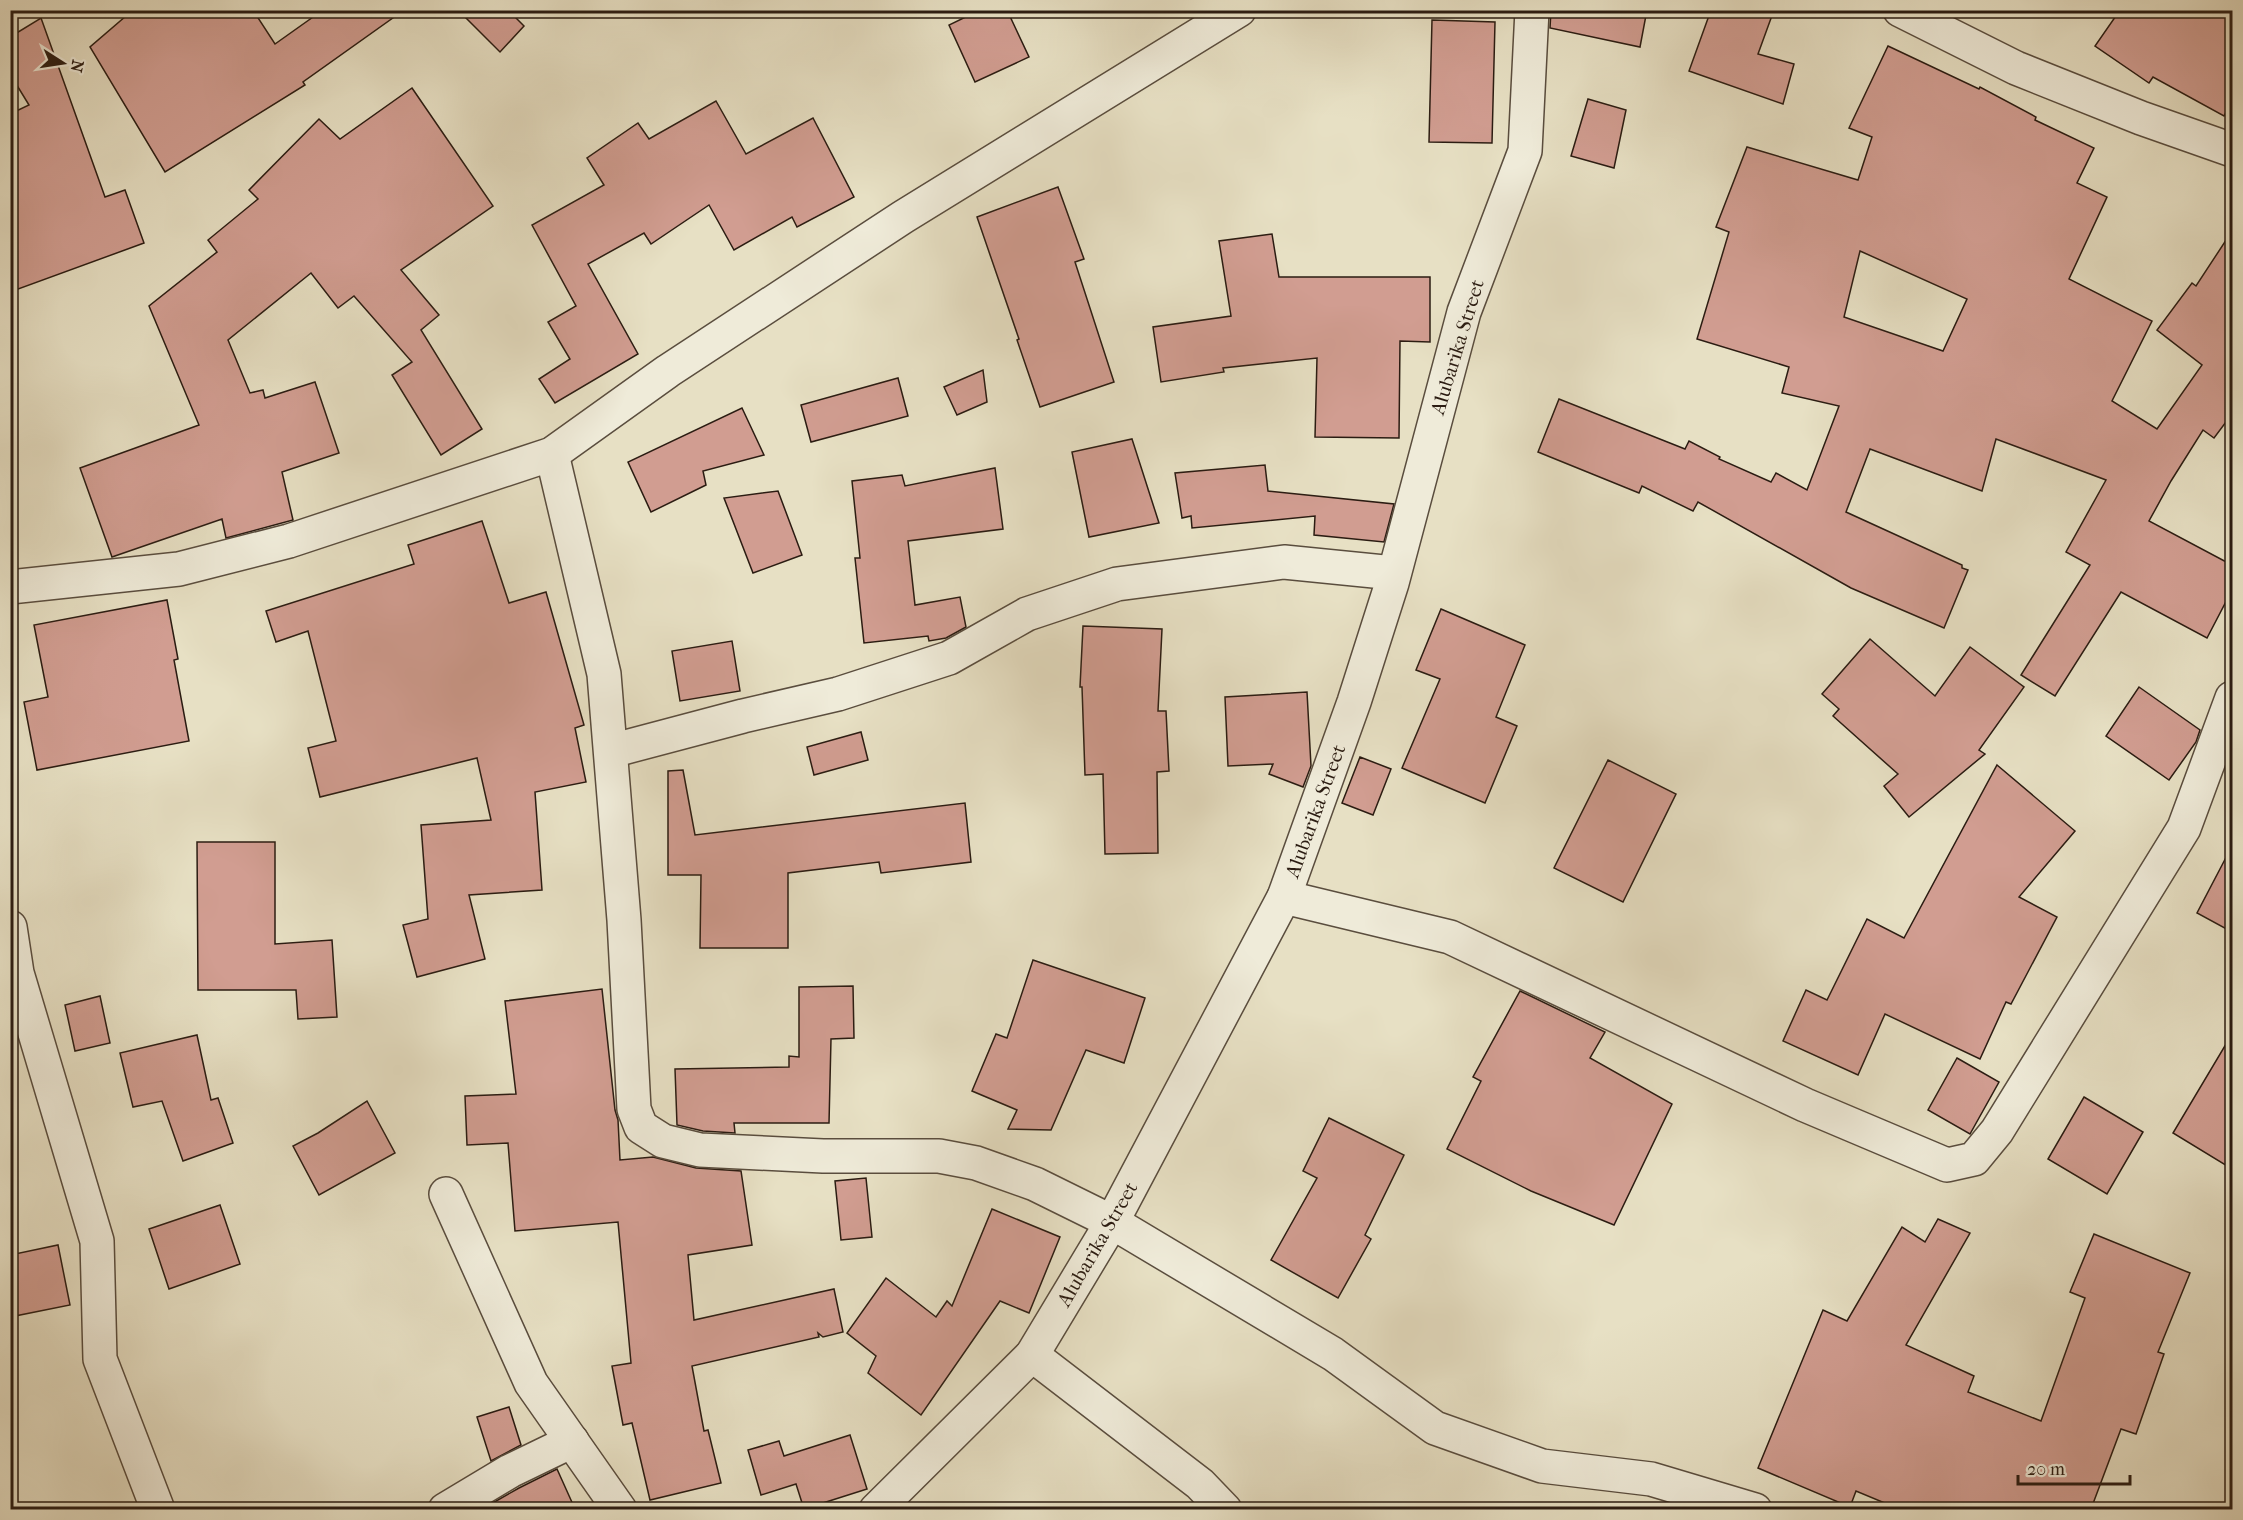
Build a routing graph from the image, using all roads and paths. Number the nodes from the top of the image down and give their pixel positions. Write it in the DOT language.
graph roads {
  1 [pos="1239,10"];
  2 [pos="1532,10"];
  3 [pos="1900,10"];
  4 [pos="2232,150"];
  5 [pos="552,454"];
  6 [pos="1394,573"];
  7 [pos="10,587"];
  8 [pos="2232,698"];
  9 [pos="611,751"];
  10 [pos="1284,897"];
  11 [pos="10,927"];
  12 [pos="446,1194"];
  13 [pos="1112,1222"];
  14 [pos="1032,1355"];
  15 [pos="572,1441"];
  16 [pos="158,1509"];
  17 [pos="445,1509"];
  18 [pos="620,1509"];
  19 [pos="876,1509"];
  20 [pos="1226,1509"];
  21 [pos="1755,1509"];
  1 -- 5 [label="street"];
  2 -- 6 [label="street, Alubarika Street"];
  3 -- 4 [label="street"];
  5 -- 7 [label="street"];
  5 -- 9 [label="street"];
  6 -- 9 [label="street"];
  6 -- 10 [label="street, Alubarika Street"];
  8 -- 10 [label="street"];
  9 -- 13 [label="street"];
  10 -- 13 [label="street, Alubarika Street"];
  11 -- 16 [label="street"];
  12 -- 15 [label="street"];
  13 -- 14 [label="street, Alubarika Street"];
  13 -- 21 [label="street"];
  14 -- 19 [label="street, Alubarika Street"];
  14 -- 20 [label="street"];
  15 -- 17 [label="street"];
  15 -- 18 [label="street"];
}
